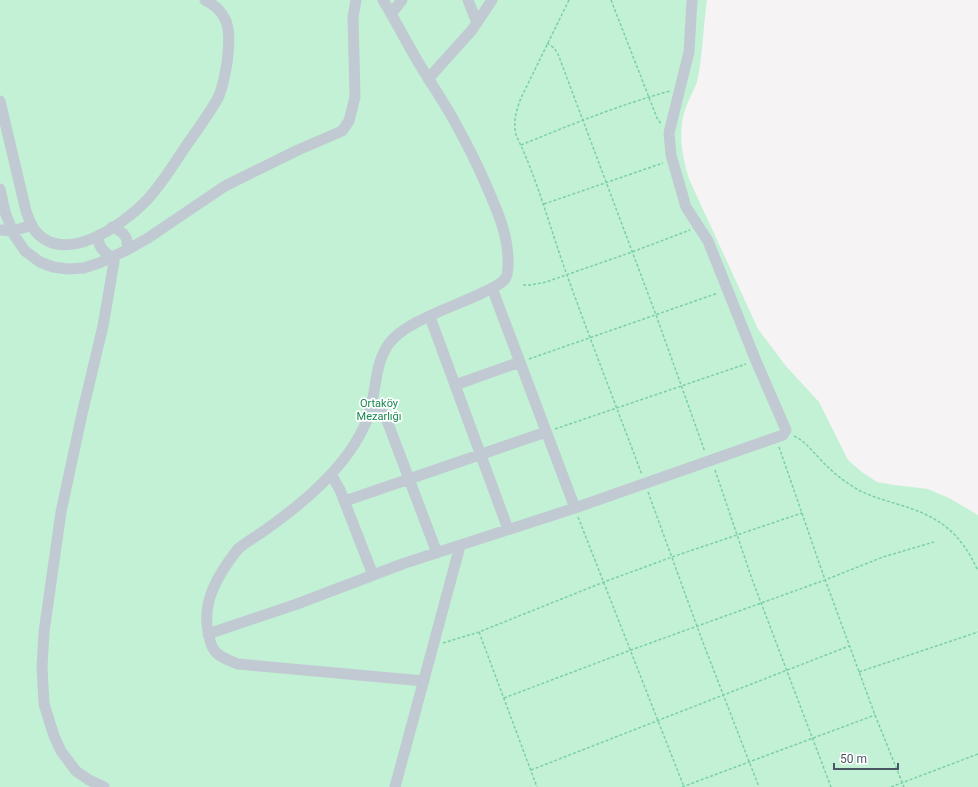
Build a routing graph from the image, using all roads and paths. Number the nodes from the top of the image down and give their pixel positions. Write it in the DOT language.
graph roads {
  1 [pos="205,0"];
  2 [pos="356,0"];
  3 [pos="383,0"];
  4 [pos="402,0"];
  5 [pos="468,0"];
  6 [pos="492,0"];
  7 [pos="569,0"];
  8 [pos="611,0"];
  9 [pos="692,0"];
  10 [pos="219,3"];
  11 [pos="391,14"];
  12 [pos="477,23"];
  13 [pos="547,43"];
  14 [pos="428,78"];
  15 [pos="680,89"];
  16 [pos="649,97"];
  17 [pos="0,101"];
  18 [pos="583,120"];
  19 [pos="669,133"];
  20 [pos="520,145"];
  21 [pos="672,160"];
  22 [pos="606,182"];
  23 [pos="0,189"];
  24 [pos="544,204"];
  25 [pos="32,225"];
  26 [pos="112,227"];
  27 [pos="700,227"];
  28 [pos="0,230"];
  29 [pos="13,231"];
  30 [pos="99,235"];
  31 [pos="127,250"];
  32 [pos="632,252"];
  33 [pos="113,257"];
  34 [pos="566,274"];
  35 [pos="524,285"];
  36 [pos="492,288"];
  37 [pos="728,289"];
  38 [pos="656,315"];
  39 [pos="430,317"];
  40 [pos="590,338"];
  41 [pos="756,361"];
  42 [pos="520,362"];
  43 [pos="455,385"];
  44 [pos="681,386"];
  45 [pos="372,402"];
  46 [pos="617,408"];
  47 [pos="546,432"];
  48 [pos="780,435"];
  49 [pos="480,454"];
  50 [pos="710,461"];
  51 [pos="331,474"];
  52 [pos="409,479"];
  53 [pos="645,483"];
  54 [pos="345,501"];
  55 [pos="575,508"];
  56 [pos="802,513"];
  57 [pos="508,529"];
  58 [pos="737,534"];
  59 [pos="934,542"];
  60 [pos="460,546"];
  61 [pos="437,553"];
  62 [pos="672,557"];
  63 [pos="978,571"];
  64 [pos="372,576"];
  65 [pos="825,580"];
  66 [pos="604,582"];
  67 [pos="761,603"];
  68 [pos="697,626"];
  69 [pos="479,632"];
  70 [pos="978,632"];
  71 [pos="208,634"];
  72 [pos="433,646"];
  73 [pos="849,646"];
  74 [pos="631,650"];
  75 [pos="786,670"];
  76 [pos="859,672"];
  77 [pos="424,681"];
  78 [pos="723,694"];
  79 [pos="504,698"];
  80 [pos="875,714"];
  81 [pos="658,720"];
  82 [pos="812,738"];
  83 [pos="978,754"];
  84 [pos="749,762"];
  85 [pos="531,770"];
  86 [pos="902,783"];
  87 [pos="104,787"];
  88 [pos="395,787"];
  89 [pos="537,787"];
  90 [pos="683,787"];
  91 [pos="759,787"];
  92 [pos="831,787"];
  93 [pos="892,787"];
  94 [pos="904,787"];
  1 -- 10 [label="street"];
  2 -- 31 [label="street"];
  3 -- 11 [label="street"];
  4 -- 11 [label="street"];
  5 -- 12 [label="street"];
  6 -- 12 [label="street"];
  7 -- 13 [label="path"];
  8 -- 16 [label="path"];
  9 -- 15 [label="street"];
  10 -- 26 [label="street"];
  11 -- 14 [label="street"];
  12 -- 14 [label="street"];
  13 -- 18 [label="path"];
  13 -- 20 [label="path"];
  14 -- 36 [label="street"];
  15 -- 16 [label="path"];
  15 -- 19 [label="street"];
  16 -- 18 [label="path"];
  16 -- 19 [label="path"];
  17 -- 25 [label="street"];
  18 -- 20 [label="path"];
  18 -- 22 [label="path"];
  19 -- 21 [label="street"];
  20 -- 24 [label="path"];
  21 -- 22 [label="path"];
  21 -- 27 [label="street"];
  22 -- 24 [label="path"];
  22 -- 32 [label="path"];
  23 -- 29 [label="street"];
  24 -- 34 [label="path"];
  25 -- 29 [label="street"];
  25 -- 30 [label="street"];
  26 -- 30 [label="street"];
  26 -- 31 [label="street"];
  27 -- 32 [label="path"];
  27 -- 37 [label="street"];
  28 -- 29 [label="street"];
  29 -- 33 [label="street"];
  30 -- 33 [label="street"];
  31 -- 33 [label="street"];
  32 -- 34 [label="path"];
  32 -- 38 [label="path"];
  33 -- 87 [label="street"];
  34 -- 35 [label="path"];
  34 -- 40 [label="path"];
  36 -- 39 [label="street"];
  36 -- 42 [label="street"];
  37 -- 38 [label="path"];
  37 -- 41 [label="street"];
  38 -- 40 [label="path"];
  38 -- 44 [label="path"];
  39 -- 43 [label="street"];
  39 -- 45 [label="street"];
  40 -- 42 [label="path"];
  40 -- 46 [label="path"];
  41 -- 44 [label="path"];
  41 -- 48 [label="street"];
  42 -- 43 [label="street"];
  42 -- 47 [label="street"];
  43 -- 49 [label="street"];
  44 -- 46 [label="path"];
  44 -- 50 [label="path"];
  45 -- 51 [label="street"];
  45 -- 52 [label="street"];
  46 -- 47 [label="path"];
  46 -- 53 [label="path"];
  47 -- 49 [label="street"];
  47 -- 55 [label="street"];
  48 -- 50 [label="street"];
  48 -- 56 [label="path"];
  48 -- 63 [label="path"];
  49 -- 52 [label="street"];
  49 -- 57 [label="street"];
  50 -- 53 [label="street"];
  50 -- 58 [label="path"];
  51 -- 54 [label="street"];
  51 -- 71 [label="street"];
  52 -- 54 [label="street"];
  52 -- 61 [label="street"];
  53 -- 55 [label="street"];
  53 -- 62 [label="path"];
  54 -- 64 [label="street"];
  55 -- 57 [label="street"];
  55 -- 66 [label="path"];
  56 -- 58 [label="path"];
  56 -- 65 [label="path"];
  57 -- 60 [label="street"];
  58 -- 62 [label="path"];
  58 -- 67 [label="path"];
  59 -- 65 [label="path"];
  60 -- 61 [label="street"];
  60 -- 72 [label="street"];
  61 -- 64 [label="street"];
  62 -- 66 [label="path"];
  62 -- 68 [label="path"];
  64 -- 71 [label="street"];
  65 -- 67 [label="path"];
  65 -- 73 [label="path"];
  66 -- 69 [label="path"];
  66 -- 74 [label="path"];
  67 -- 68 [label="path"];
  67 -- 75 [label="path"];
  68 -- 74 [label="path"];
  68 -- 78 [label="path"];
  69 -- 72 [label="path"];
  69 -- 79 [label="path"];
  70 -- 76 [label="path"];
  71 -- 77 [label="street"];
  72 -- 77 [label="street"];
  73 -- 75 [label="path"];
  73 -- 76 [label="path"];
  74 -- 79 [label="path"];
  74 -- 81 [label="path"];
  75 -- 78 [label="path"];
  75 -- 82 [label="path"];
  76 -- 80 [label="path"];
  77 -- 88 [label="street"];
  78 -- 81 [label="path"];
  78 -- 84 [label="path"];
  79 -- 85 [label="path"];
  80 -- 82 [label="path"];
  80 -- 86 [label="path"];
  81 -- 85 [label="path"];
  81 -- 90 [label="path"];
  82 -- 84 [label="path"];
  82 -- 92 [label="path"];
  83 -- 86 [label="path"];
  84 -- 90 [label="path"];
  84 -- 91 [label="path"];
  85 -- 89 [label="path"];
  86 -- 93 [label="path"];
  86 -- 94 [label="path"];
}
